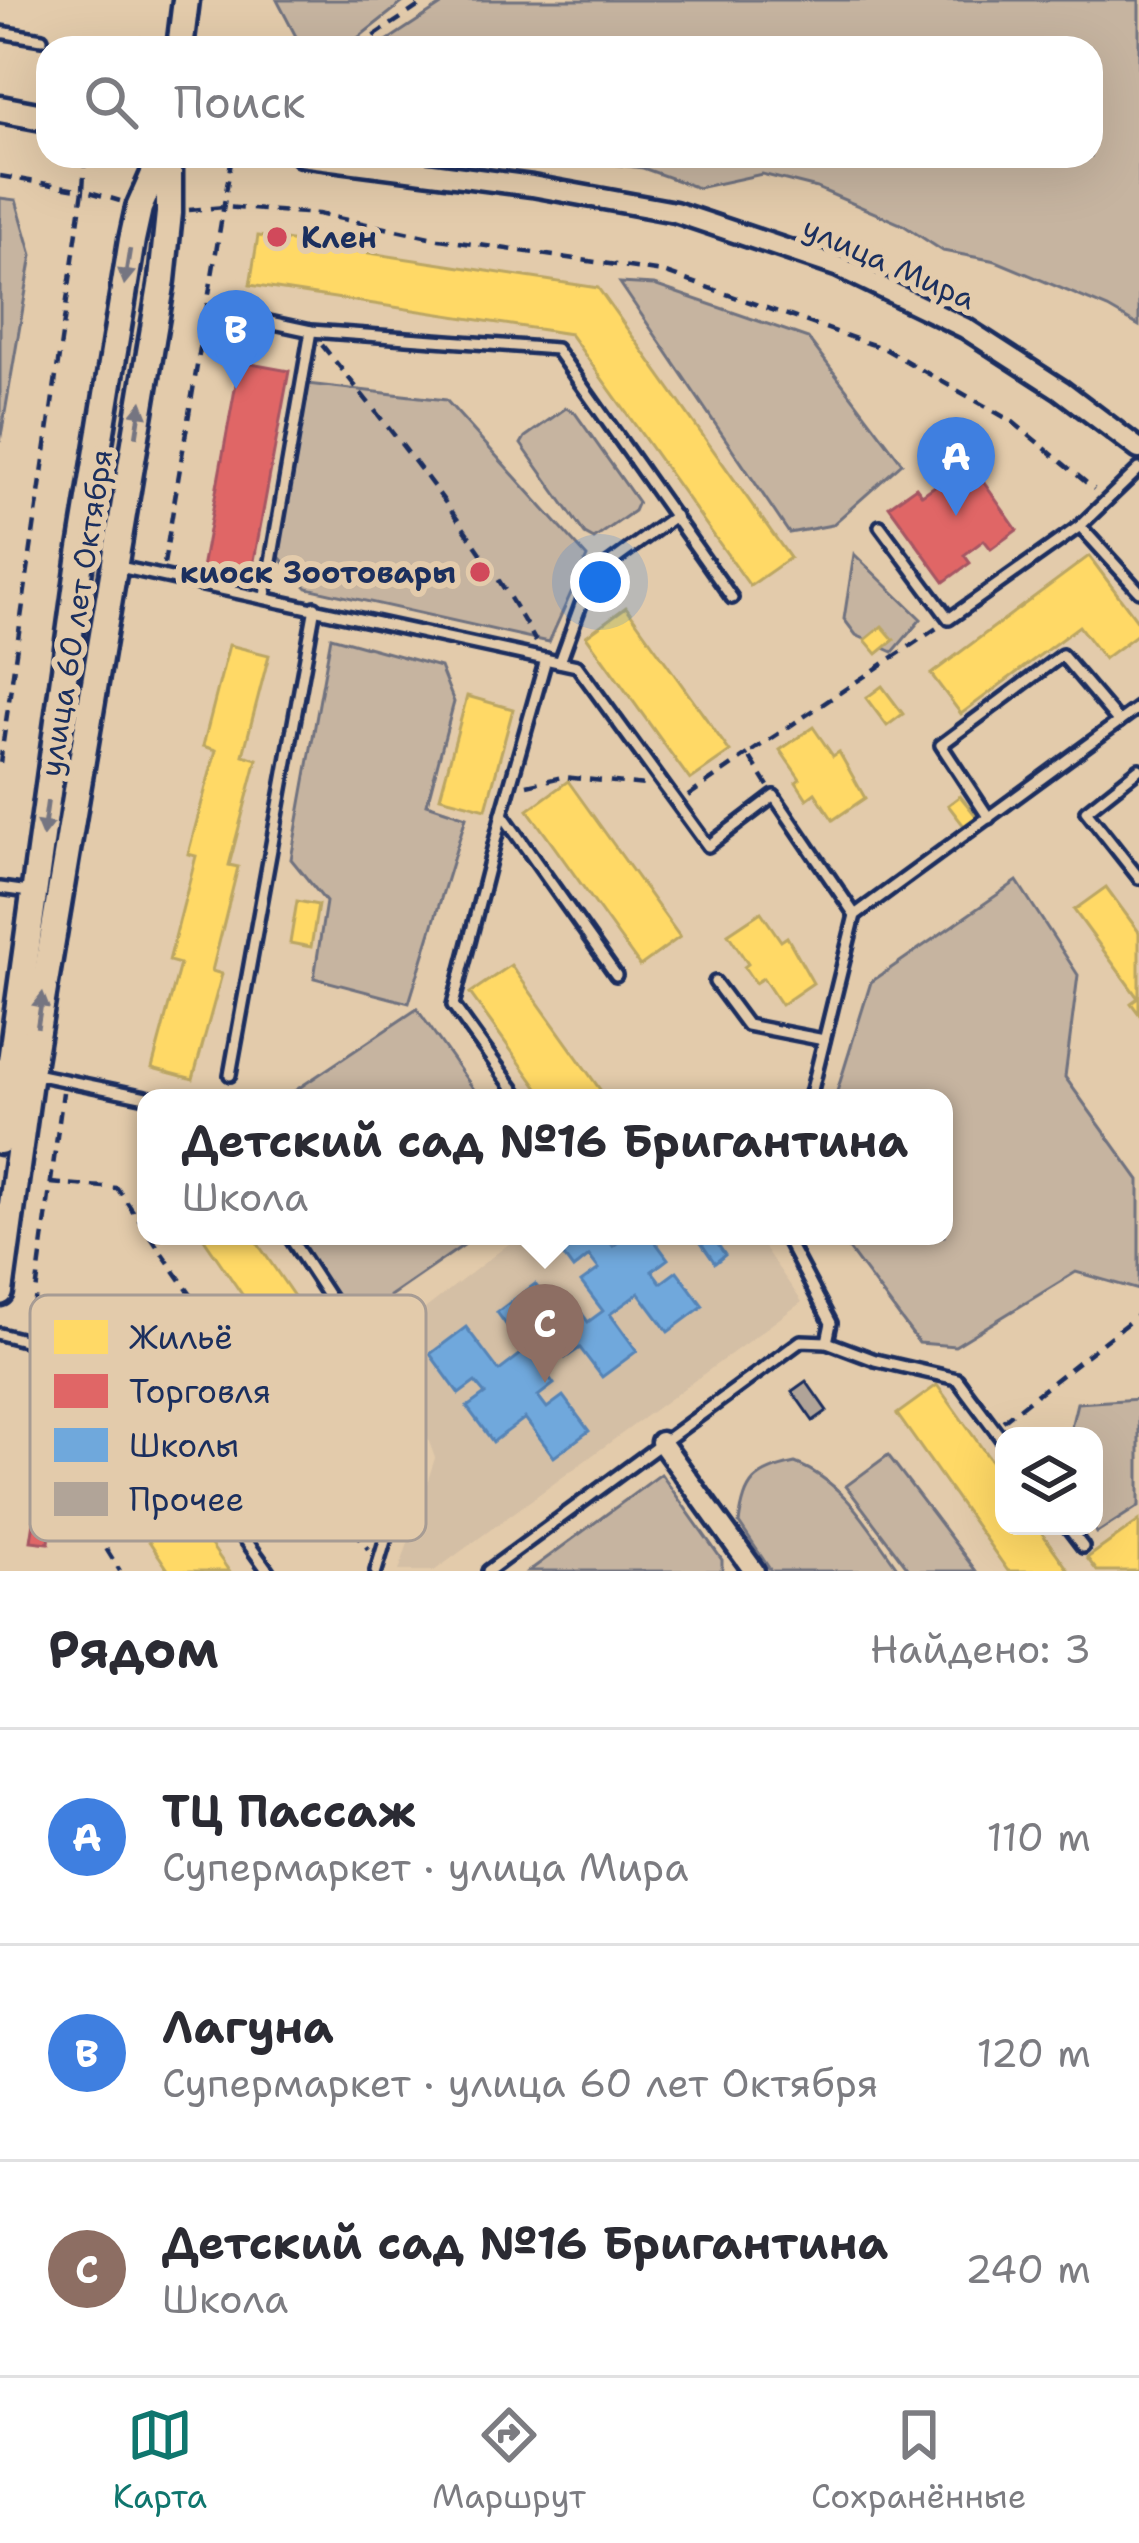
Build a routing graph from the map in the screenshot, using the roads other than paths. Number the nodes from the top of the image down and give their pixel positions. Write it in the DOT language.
graph roads {
  1 [pos="186,0"];
  2 [pos="0,32"];
  3 [pos="182,36"];
  4 [pos="36,38"];
  5 [pos="0,109"];
  6 [pos="36,116"];
  7 [pos="160,168"];
  8 [pos="167,168"];
  9 [pos="393,168"];
  10 [pos="260,320"];
  11 [pos="311,332"];
  12 [pos="1139,449"];
  13 [pos="1139,469"];
  14 [pos="675,516"];
  15 [pos="880,526"];
  16 [pos="1081,526"];
  17 [pos="80,561"];
  18 [pos="115,566"];
  19 [pos="1139,591"];
  20 [pos="265,596"];
  21 [pos="732,598"];
  22 [pos="315,607"];
  23 [pos="546,659"];
  24 [pos="560,662"];
  25 [pos="1139,707"];
  26 [pos="1119,722"];
  27 [pos="1139,770"];
  28 [pos="502,814"];
  29 [pos="989,818"];
  30 [pos="1139,878"];
  31 [pos="0,888"];
  32 [pos="35,893"];
  33 [pos="855,915"];
  34 [pos="616,975"];
  35 [pos="716,982"];
  36 [pos="824,1040"];
  37 [pos="20,1072"];
  38 [pos="230,1075"];
  39 [pos="514,1089"];
  40 [pos="812,1089"];
  41 [pos="137,1095"];
  42 [pos="0,1141"];
  43 [pos="295,1245"];
  44 [pos="790,1245"];
  45 [pos="0,1292"];
  46 [pos="328,1295"];
  47 [pos="0,1334"];
  48 [pos="30,1342"];
  49 [pos="827,1342"];
  50 [pos="995,1429"];
  51 [pos="662,1442"];
  52 [pos="1074,1535"];
  53 [pos="246,1541"];
  54 [pos="1083,1547"];
  55 [pos="748,1569"];
  56 [pos="268,1571"];
  57 [pos="488,1571"];
  1 -- 3 [label="main road"];
  2 -- 4 [label="lane"];
  5 -- 6 [label="main road"];
  7 -- 17 [label="main road, улица 60 лет Октября, one-way"];
  18 -- 8 [label="main road, улица 60 лет Октября, one-way"];
  9 -- 12 [label="street, улица Мира"];
  10 -- 11 [label="lane"];
  11 -- 14 [label="lane"];
  11 -- 20 [label="lane"];
  13 -- 16 [label="lane"];
  14 -- 21 [label="lane"];
  14 -- 24 [label="lane"];
  15 -- 16 [label="lane"];
  16 -- 19 [label="lane"];
  17 -- 18 [label="main road"];
  17 -- 32 [label="main road, улица 60 лет Октября, one-way"];
  18 -- 20 [label="lane"];
  37 -- 18 [label="main road, улица 60 лет Октября, one-way"];
  20 -- 22 [label="lane"];
  22 -- 23 [label="lane"];
  22 -- 38 [label="lane"];
  23 -- 24 [label="lane"];
  23 -- 28 [label="lane"];
  24 -- 33 [label="lane"];
  25 -- 26 [label="lane"];
  26 -- 29 [label="lane"];
  26 -- 29 [label="lane"];
  27 -- 30 [label="lane"];
  28 -- 34 [label="lane"];
  28 -- 39 [label="lane"];
  29 -- 33 [label="lane"];
  31 -- 32 [label="lane"];
  32 -- 37 [label="main road, улица 60 лет Октября"];
  33 -- 36 [label="lane"];
  35 -- 36 [label="lane"];
  36 -- 40 [label="lane"];
  37 -- 41 [label="lane"];
  37 -- 42 [label="main road, улица 60 лет Октября"];
  37 -- 45 [label="main road, улица 60 лет Октября"];
  43 -- 46 [label="lane"];
  44 -- 49 [label="lane"];
  47 -- 48 [label="lane"];
  49 -- 50 [label="lane"];
  49 -- 51 [label="lane"];
  51 -- 55 [label="street"];
  51 -- 57 [label="lane"];
  52 -- 54 [label="lane"];
  53 -- 56 [label="lane"];
}
